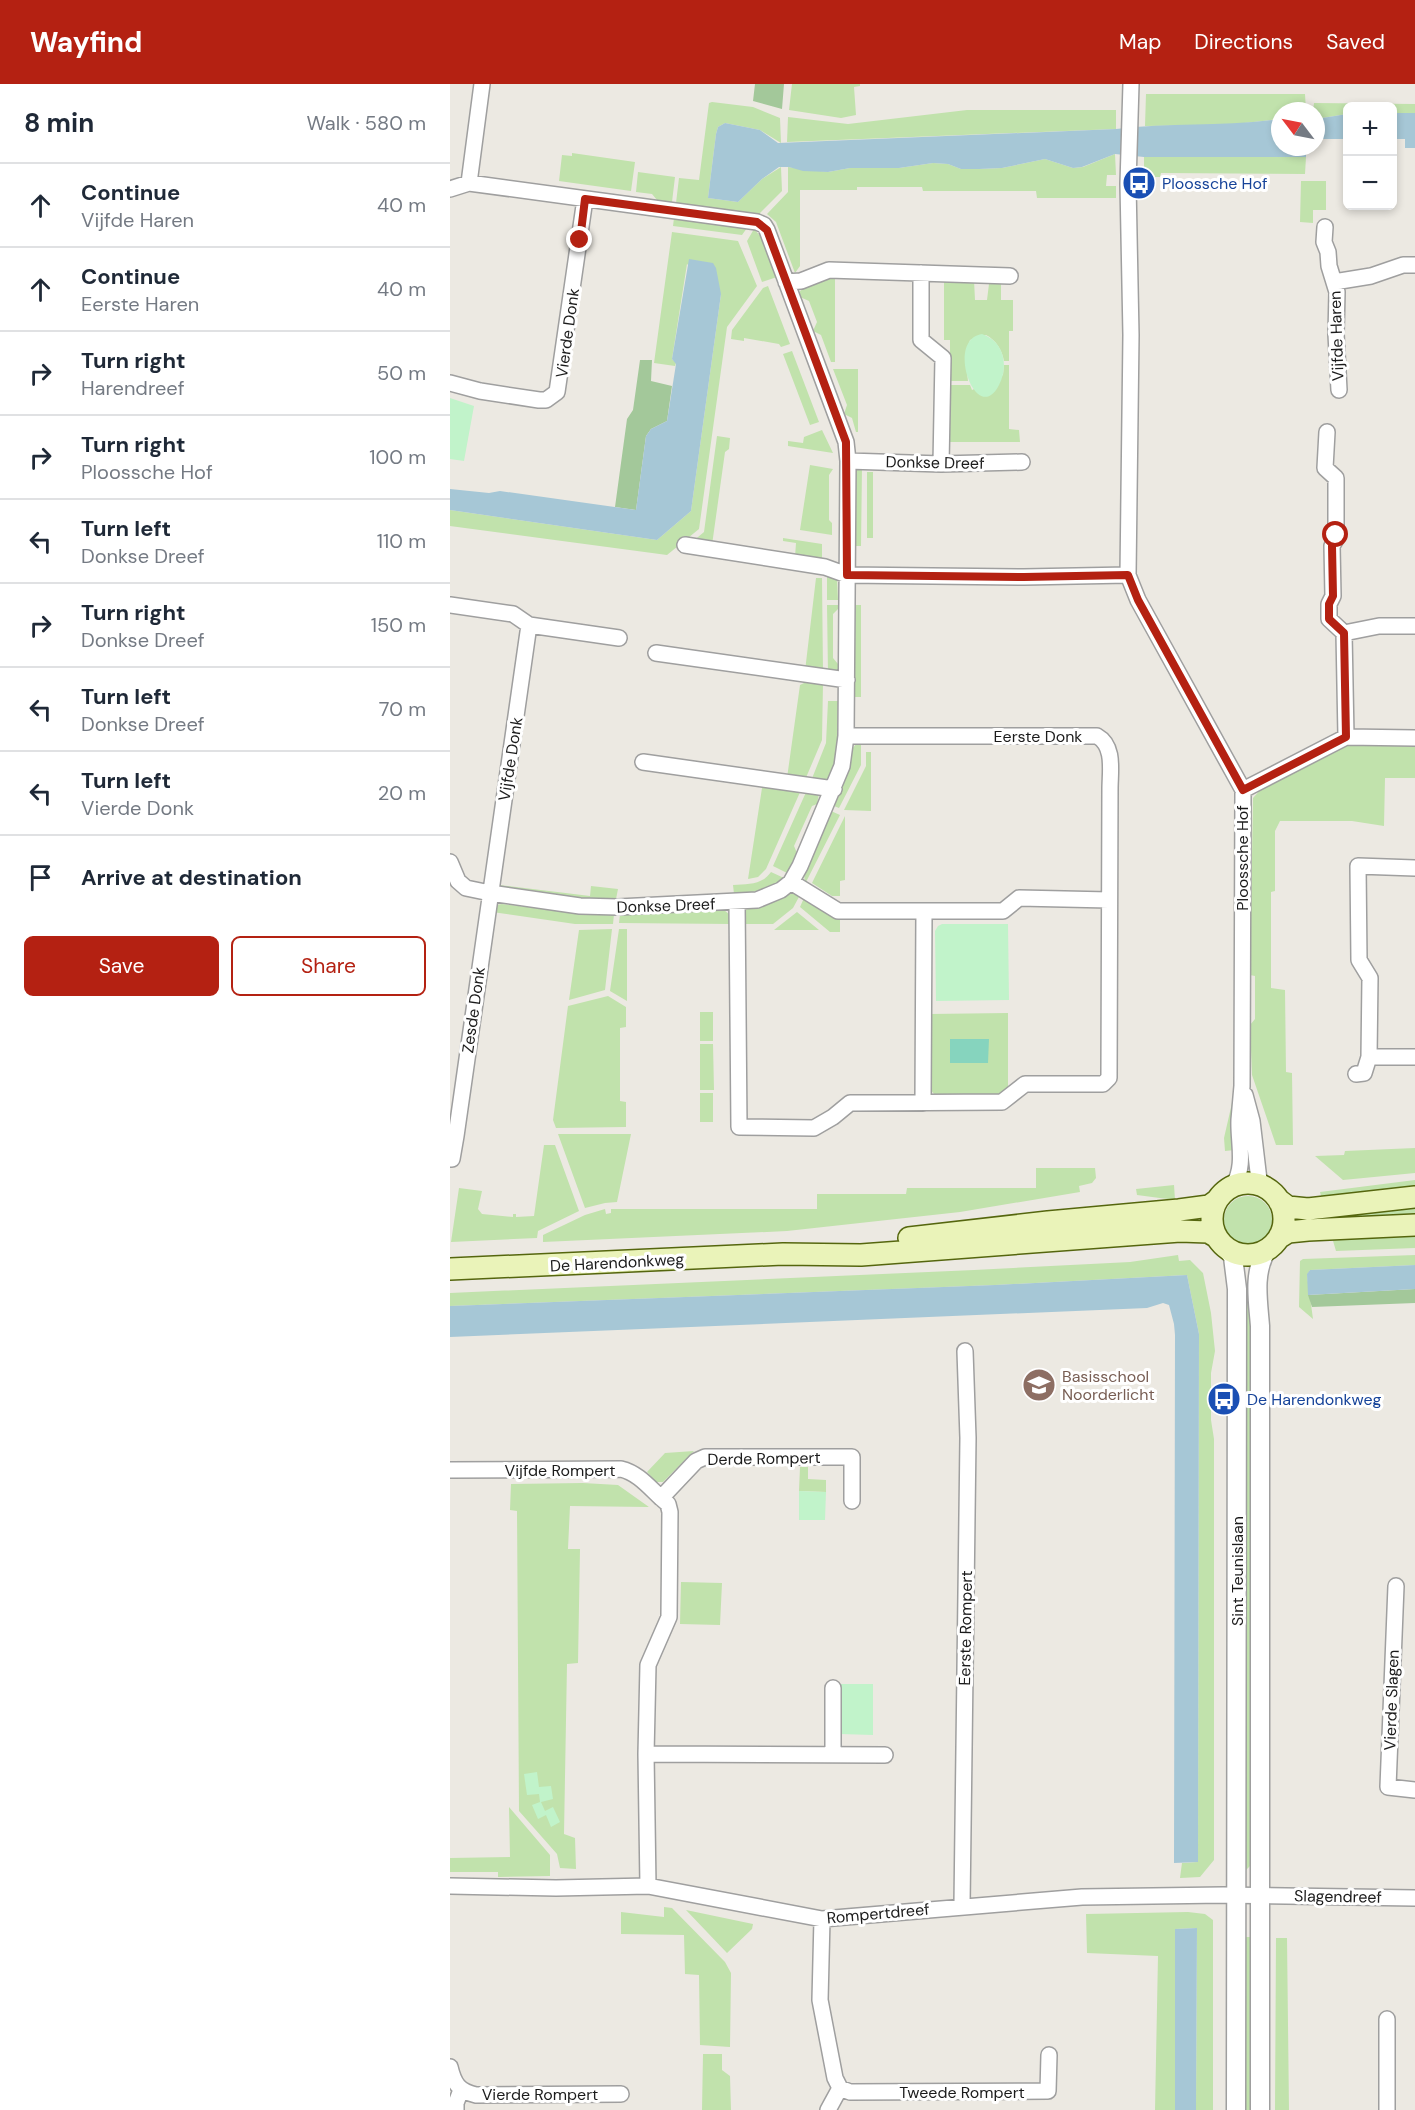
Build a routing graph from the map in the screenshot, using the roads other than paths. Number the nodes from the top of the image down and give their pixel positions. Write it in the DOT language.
graph roads {
  1 [pos="482,84"];
  2 [pos="1131,84"];
  3 [pos="469,183"];
  4 [pos="450,189"];
  5 [pos="585,199"];
  6 [pos="1325,227"];
  7 [pos="1415,265"];
  8 [pos="921,273"];
  9 [pos="1010,276"];
  10 [pos="786,282"];
  11 [pos="1334,282"];
  12 [pos="450,383"];
  13 [pos="1339,390"];
  14 [pos="1326,432"];
  15 [pos="848,460"];
  16 [pos="1022,462"];
  17 [pos="941,464"];
  18 [pos="685,544"];
  19 [pos="847,575"];
  20 [pos="1128,575"];
  21 [pos="450,606"];
  22 [pos="529,625"];
  23 [pos="1415,626"];
  24 [pos="1344,633"];
  25 [pos="619,638"];
  26 [pos="655,654"];
  27 [pos="847,681"];
  28 [pos="846,736"];
  29 [pos="1346,737"];
  30 [pos="1415,738"];
  31 [pos="643,762"];
  32 [pos="834,789"];
  33 [pos="1243,790"];
  34 [pos="450,862"];
  35 [pos="1415,868"];
  36 [pos="791,882"];
  37 [pos="490,893"];
  38 [pos="1109,900"];
  39 [pos="737,902"];
  40 [pos="924,911"];
  41 [pos="1369,1057"];
  42 [pos="1415,1057"];
  43 [pos="1356,1074"];
  44 [pos="1242,1086"];
  45 [pos="923,1103"];
  46 [pos="450,1159"];
  47 [pos="1233,1186"];
  48 [pos="1263,1186"];
  49 [pos="1415,1197"];
  50 [pos="1216,1201"];
  51 [pos="1280,1201"];
  52 [pos="1415,1225"];
  53 [pos="1222,1243"];
  54 [pos="1273,1244"];
  55 [pos="783,1254"];
  56 [pos="450,1269"];
  57 [pos="965,1351"];
  58 [pos="450,1470"];
  59 [pos="661,1498"];
  60 [pos="852,1501"];
  61 [pos="1396,1586"];
  62 [pos="833,1688"];
  63 [pos="646,1754"];
  64 [pos="833,1754"];
  65 [pos="885,1755"];
  66 [pos="1415,1790"];
  67 [pos="450,1886"];
  68 [pos="648,1887"];
  69 [pos="1237,1895"];
  70 [pos="1260,1895"];
  71 [pos="1415,1898"];
  72 [pos="962,1905"];
  73 [pos="822,1919"];
  74 [pos="1387,2019"];
  75 [pos="1048,2055"];
  76 [pos="450,2067"];
  77 [pos="840,2088"];
  78 [pos="461,2090"];
  79 [pos="621,2094"];
  80 [pos="456,2110"];
  81 [pos="828,2110"];
  82 [pos="1236,2110"];
  83 [pos="1260,2110"];
  84 [pos="1388,2110"];
  1 -- 3 [label="street"];
  2 -- 20 [label="street, Ploossche Hof"];
  3 -- 4 [label="street"];
  3 -- 5 [label="street"];
  5 -- 10 [label="street"];
  5 -- 12 [label="street, Vierde Donk"];
  6 -- 11 [label="street, Vijfde Haren"];
  7 -- 11 [label="street, Vijfde Haren"];
  8 -- 9 [label="street"];
  8 -- 10 [label="street"];
  8 -- 17 [label="street"];
  10 -- 15 [label="street"];
  11 -- 13 [label="street, Vijfde Haren"];
  14 -- 24 [label="street"];
  15 -- 17 [label="street, Donkse Dreef"];
  15 -- 19 [label="street"];
  16 -- 17 [label="street, Donkse Dreef"];
  18 -- 19 [label="street"];
  19 -- 20 [label="street"];
  19 -- 27 [label="street"];
  20 -- 33 [label="street, Ploossche Hof"];
  21 -- 22 [label="street"];
  22 -- 25 [label="street"];
  22 -- 37 [label="street, Vijfde Donk"];
  23 -- 24 [label="street"];
  24 -- 29 [label="street"];
  26 -- 27 [label="street"];
  27 -- 28 [label="street"];
  28 -- 32 [label="street"];
  28 -- 38 [label="street, Eerste Donk"];
  29 -- 30 [label="street"];
  29 -- 33 [label="street"];
  31 -- 32 [label="street"];
  32 -- 36 [label="street"];
  33 -- 44 [label="street, Ploossche Hof"];
  34 -- 37 [label="street, Donkse Dreef"];
  35 -- 41 [label="street"];
  36 -- 39 [label="street, Donkse Dreef"];
  36 -- 40 [label="street"];
  37 -- 39 [label="street, Donkse Dreef"];
  37 -- 46 [label="street, Zesde Donk"];
  38 -- 40 [label="street"];
  38 -- 45 [label="street, Eerste Donk"];
  39 -- 45 [label="street, Eerste Donk"];
  40 -- 45 [label="street"];
  41 -- 42 [label="street"];
  41 -- 43 [label="street"];
  44 -- 47 [label="street, Ploossche Hof"];
  44 -- 48 [label="street, Ploossche Hof"];
  47 -- 48 [label="main road"];
  47 -- 50 [label="main road"];
  48 -- 51 [label="main road"];
  49 -- 51 [label="main road"];
  50 -- 53 [label="main road"];
  50 -- 55 [label="main road, De Harendonkweg"];
  51 -- 54 [label="main road"];
  52 -- 54 [label="main road"];
  53 -- 54 [label="main road"];
  53 -- 55 [label="main road, De Harendonkweg"];
  53 -- 69 [label="street, Sint Teunislaan"];
  54 -- 70 [label="street, Sint Teunislaan"];
  55 -- 56 [label="main road, De Harendonkweg"];
  57 -- 72 [label="street, Eerste Rompert"];
  58 -- 59 [label="street, Vijfde Rompert"];
  59 -- 60 [label="street, Derde Rompert"];
  59 -- 63 [label="street"];
  61 -- 66 [label="street, Vierde Slagen"];
  62 -- 64 [label="street"];
  63 -- 64 [label="street"];
  63 -- 68 [label="street"];
  64 -- 65 [label="street"];
  67 -- 68 [label="street, Rompertdreef"];
  68 -- 73 [label="street, Rompertdreef"];
  69 -- 70 [label="street"];
  69 -- 72 [label="street, Rompertdreef"];
  69 -- 82 [label="street, Sint Teunislaan"];
  70 -- 71 [label="street, Slagendreef"];
  70 -- 83 [label="street, Sint Teunislaan"];
  72 -- 73 [label="street, Rompertdreef"];
  73 -- 77 [label="street"];
  74 -- 84 [label="street"];
  75 -- 77 [label="street, Tweede Rompert"];
  76 -- 78 [label="street, Vierde Rompert"];
  77 -- 81 [label="street"];
  78 -- 79 [label="street, Vierde Rompert"];
  78 -- 80 [label="street, Vierde Rompert"];
}
